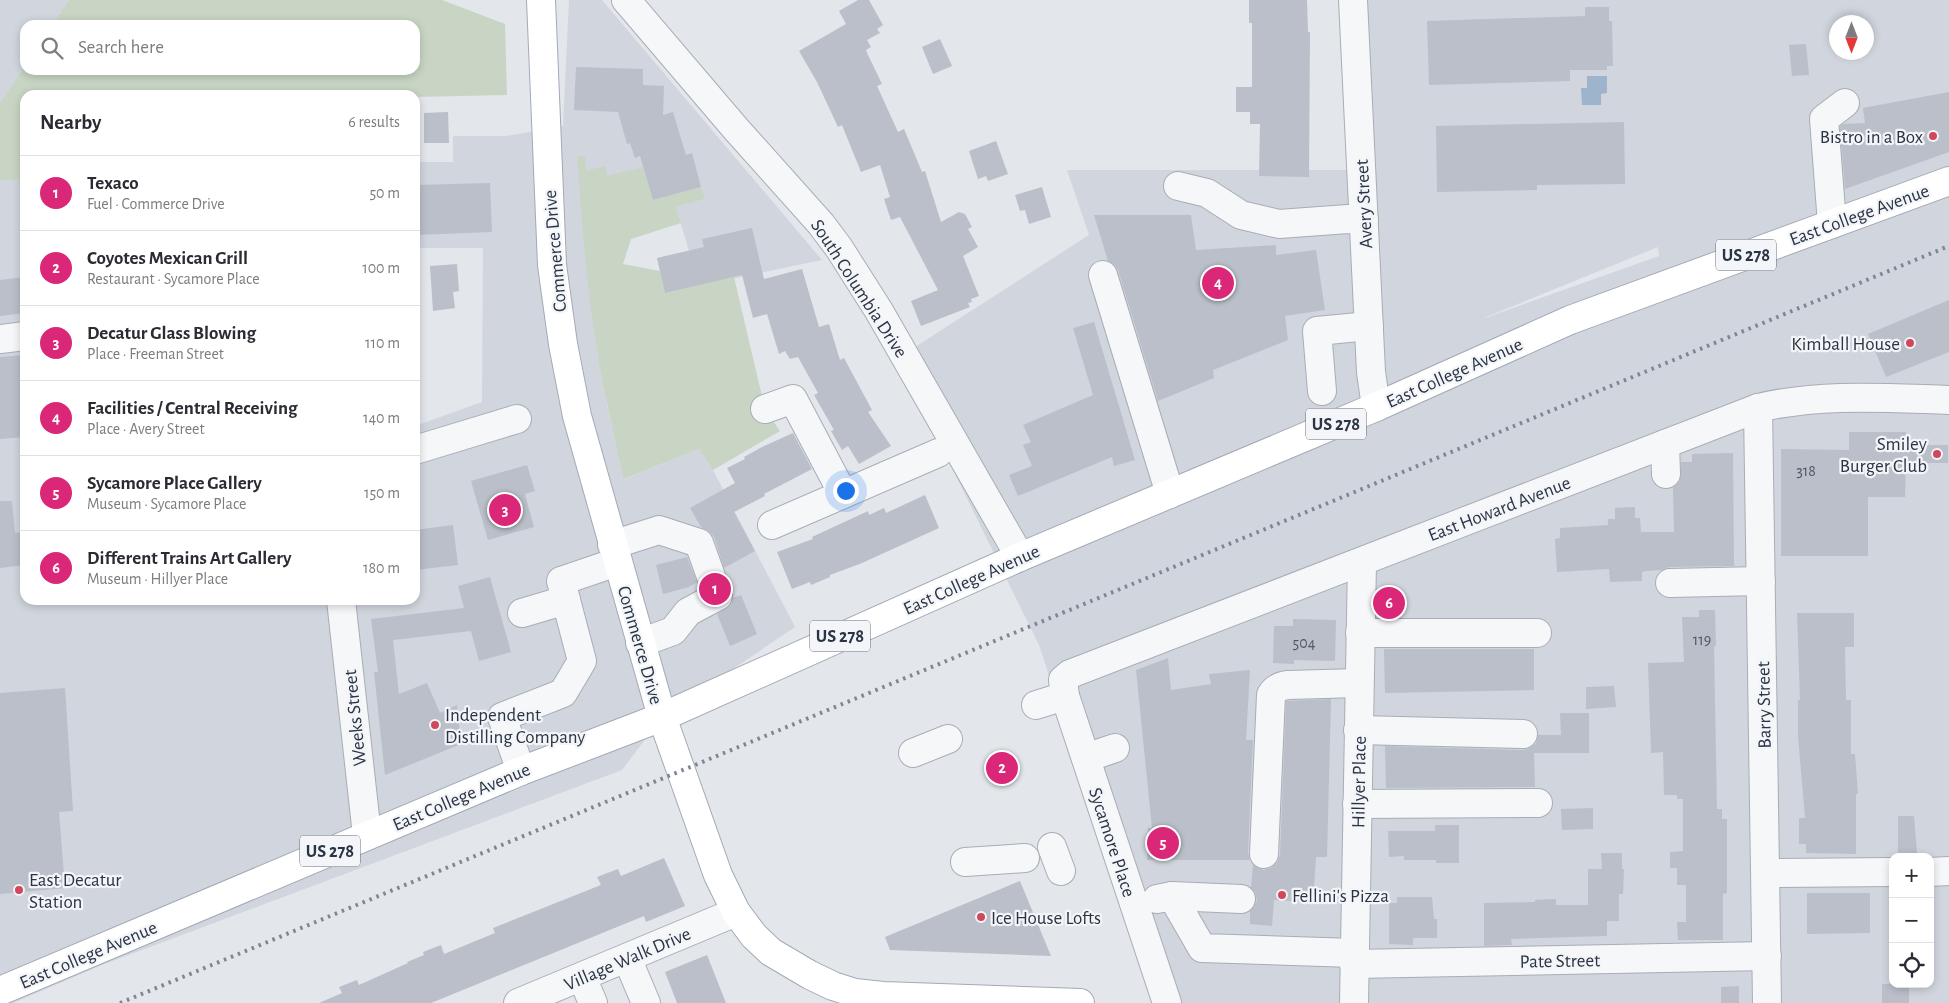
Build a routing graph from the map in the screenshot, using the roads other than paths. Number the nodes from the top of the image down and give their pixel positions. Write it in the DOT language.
graph roads {
  1 [pos="540,0"];
  2 [pos="626,0"];
  3 [pos="1353,0"];
  4 [pos="1845,103"];
  5 [pos="1949,181"];
  6 [pos="1178,186"];
  7 [pos="1364,220"];
  8 [pos="1832,224"];
  9 [pos="1103,275"];
  10 [pos="1369,326"];
  11 [pos="20,337"];
  12 [pos="0,339"];
  13 [pos="1322,391"];
  14 [pos="1949,400"];
  15 [pos="1376,407"];
  16 [pos="1758,408"];
  17 [pos="765,410"];
  18 [pos="517,419"];
  19 [pos="1665,444"];
  20 [pos="420,448"];
  21 [pos="938,454"];
  22 [pos="1666,474"];
  23 [pos="843,494"];
  24 [pos="1170,494"];
  25 [pos="772,525"];
  26 [pos="614,554"];
  27 [pos="1020,557"];
  28 [pos="1362,562"];
  29 [pos="1761,581"];
  30 [pos="1670,583"];
  31 [pos="566,600"];
  32 [pos="342,605"];
  33 [pos="522,613"];
  34 [pos="1360,633"];
  35 [pos="1537,633"];
  36 [pos="640,643"];
  37 [pos="1359,683"];
  38 [pos="1064,688"];
  39 [pos="1036,705"];
  40 [pos="662,717"];
  41 [pos="1358,730"];
  42 [pos="1523,734"];
  43 [pos="948,739"];
  44 [pos="1115,748"];
  45 [pos="913,753"];
  46 [pos="1086,758"];
  47 [pos="521,770"];
  48 [pos="1538,803"];
  49 [pos="1357,804"];
  50 [pos="367,836"];
  51 [pos="1264,854"];
  52 [pos="1025,858"];
  53 [pos="965,862"];
  54 [pos="1949,871"];
  55 [pos="1889,872"];
  56 [pos="1934,872"];
  57 [pos="1766,873"];
  58 [pos="1172,896"];
  59 [pos="1241,899"];
  60 [pos="1134,905"];
  61 [pos="736,912"];
  62 [pos="1767,956"];
  63 [pos="627,958"];
  64 [pos="1354,959"];
  65 [pos="582,977"];
  66 [pos="0,992"];
  67 [pos="518,1003"];
  68 [pos="593,1003"];
  69 [pos="646,1003"];
  70 [pos="1080,1003"];
  71 [pos="1167,1003"];
  72 [pos="1354,1003"];
  73 [pos="1767,1003"];
  1 -- 26 [label="main road, Commerce Drive"];
  2 -- 27 [label="street, South Columbia Drive"];
  3 -- 7 [label="street, Avery Street"];
  4 -- 8 [label="street"];
  5 -- 8 [label="main road, East College Avenue / US 278"];
  6 -- 7 [label="street"];
  7 -- 10 [label="street, Avery Street"];
  8 -- 15 [label="main road, East College Avenue / US 278"];
  9 -- 24 [label="street"];
  10 -- 13 [label="street"];
  10 -- 15 [label="street, Avery Street"];
  11 -- 12 [label="street"];
  14 -- 16 [label="street, East Howard Avenue"];
  15 -- 24 [label="main road, East College Avenue / US 278"];
  16 -- 19 [label="street, East Howard Avenue"];
  16 -- 29 [label="street, Barry Street"];
  17 -- 23 [label="street"];
  18 -- 20 [label="street"];
  19 -- 22 [label="street"];
  19 -- 28 [label="street, East Howard Avenue"];
  21 -- 23 [label="street"];
  23 -- 25 [label="street"];
  24 -- 27 [label="main road, East College Avenue / US 278"];
  26 -- 31 [label="street"];
  26 -- 36 [label="main road, Commerce Drive"];
  26 -- 36 [label="street"];
  27 -- 40 [label="main road, East College Avenue / US 278"];
  28 -- 34 [label="street, Hillyer Place"];
  28 -- 38 [label="street, East Howard Avenue"];
  29 -- 30 [label="street"];
  29 -- 57 [label="street, Barry Street"];
  31 -- 33 [label="street"];
  31 -- 47 [label="street"];
  32 -- 50 [label="street, Weeks Street"];
  34 -- 35 [label="street"];
  34 -- 37 [label="street, Hillyer Place"];
  36 -- 40 [label="main road, Commerce Drive"];
  37 -- 41 [label="street, Hillyer Place"];
  37 -- 51 [label="street"];
  38 -- 39 [label="street, East Howard Avenue"];
  38 -- 46 [label="street, Sycamore Place"];
  40 -- 47 [label="main road, East College Avenue / US 278"];
  40 -- 61 [label="main road, Commerce Drive"];
  41 -- 42 [label="street"];
  41 -- 49 [label="street, Hillyer Place"];
  43 -- 45 [label="street"];
  44 -- 46 [label="street"];
  46 -- 60 [label="street, Sycamore Place"];
  47 -- 50 [label="main road, East College Avenue / US 278"];
  48 -- 49 [label="street"];
  49 -- 64 [label="street, Hillyer Place"];
  50 -- 66 [label="main road, East College Avenue / US 278"];
  52 -- 53 [label="street"];
  54 -- 56 [label="street"];
  55 -- 57 [label="street"];
  57 -- 62 [label="street, Barry Street"];
  58 -- 59 [label="street"];
  58 -- 60 [label="street"];
  58 -- 64 [label="street, Pate Street"];
  60 -- 71 [label="street, Sycamore Place"];
  61 -- 63 [label="street, Village Walk Drive"];
  61 -- 70 [label="main road, Commerce Drive"];
  62 -- 64 [label="street, Pate Street"];
  62 -- 73 [label="street, Barry Street"];
  63 -- 65 [label="street, Village Walk Drive"];
  63 -- 69 [label="street"];
  64 -- 72 [label="street, Hillyer Place"];
  65 -- 67 [label="street, Village Walk Drive"];
  65 -- 68 [label="street"];
}
